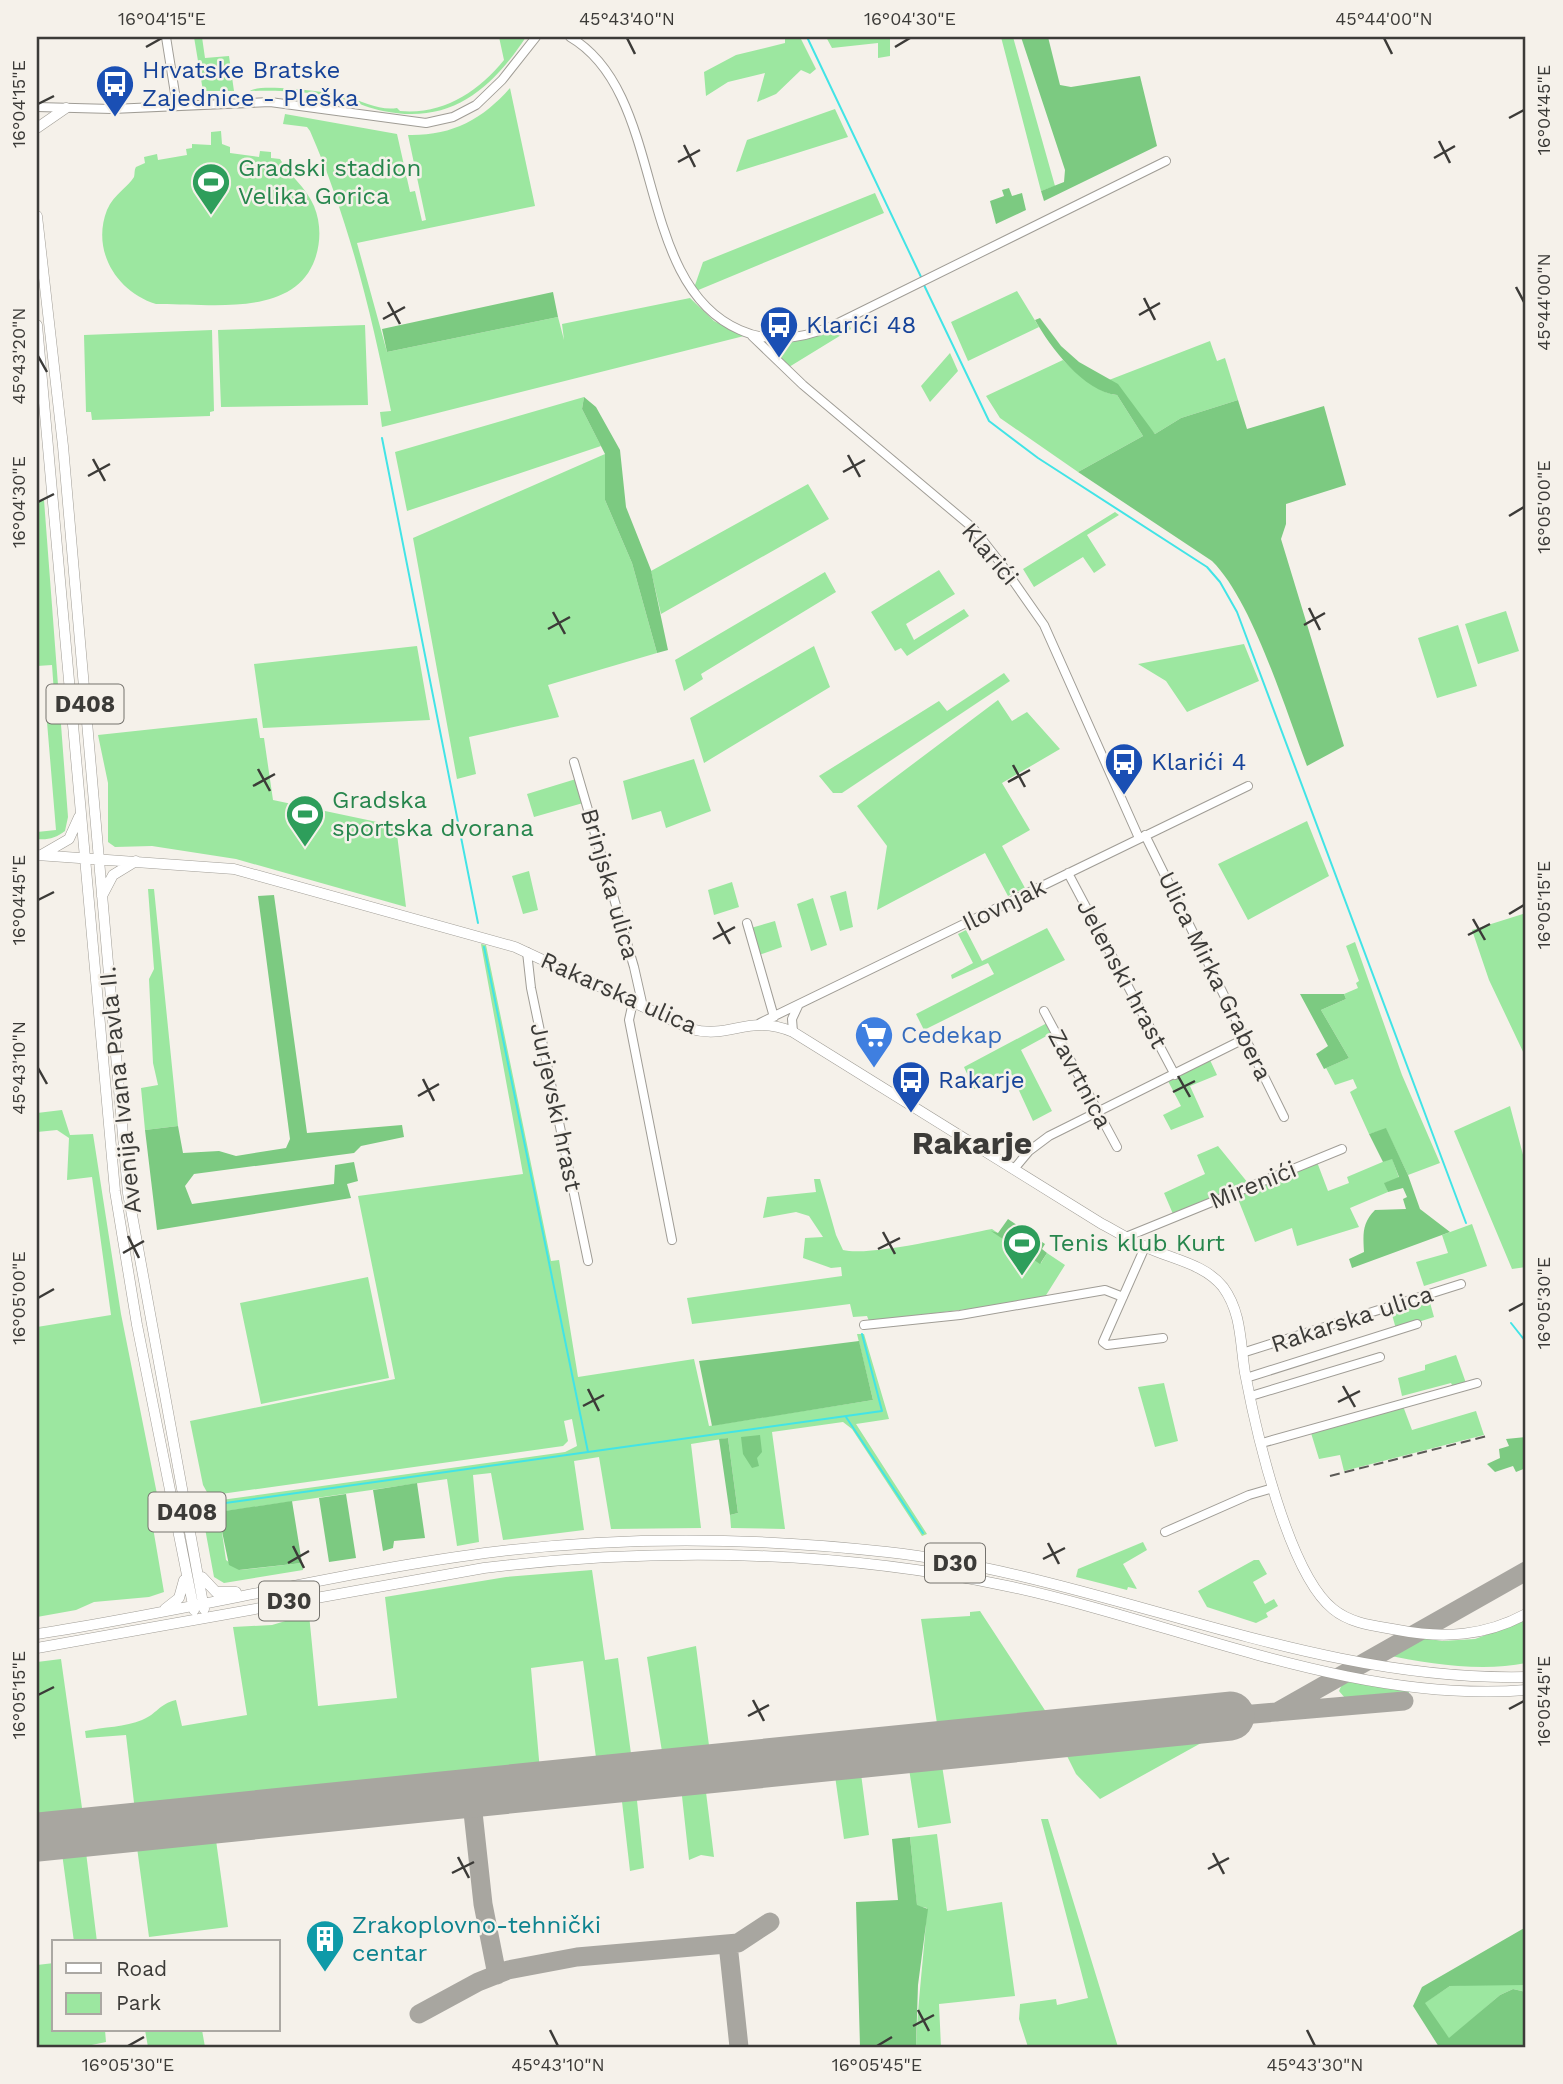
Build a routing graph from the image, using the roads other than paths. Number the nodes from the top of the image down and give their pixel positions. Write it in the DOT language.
graph roads {
  1 [pos="166,37"];
  2 [pos="536,37"];
  3 [pos="570,37"];
  4 [pos="177,106"];
  5 [pos="37,107"];
  6 [pos="66,108"];
  7 [pos="37,128"];
  8 [pos="1166,161"];
  9 [pos="37,216"];
  10 [pos="37,326"];
  11 [pos="752,336"];
  12 [pos="575,762"];
  13 [pos="1248,786"];
  14 [pos="81,810"];
  15 [pos="1142,837"];
  16 [pos="39,855"];
  17 [pos="85,857"];
  18 [pos="97,857"];
  19 [pos="138,860"];
  20 [pos="1068,873"];
  21 [pos="101,900"];
  22 [pos="747,923"];
  23 [pos="527,952"];
  24 [pos="638,1005"];
  25 [pos="798,1006"];
  26 [pos="1044,1011"];
  27 [pos="774,1017"];
  28 [pos="760,1023"];
  29 [pos="793,1032"];
  30 [pos="1246,1038"];
  31 [pos="1175,1075"];
  32 [pos="1098,1113"];
  33 [pos="1284,1117"];
  34 [pos="1117,1147"];
  35 [pos="1342,1149"];
  36 [pos="1014,1169"];
  37 [pos="1126,1237"];
  38 [pos="671,1240"];
  39 [pos="1145,1247"];
  40 [pos="588,1261"];
  41 [pos="1461,1284"];
  42 [pos="1123,1297"];
  43 [pos="1417,1324"];
  44 [pos="864,1325"];
  45 [pos="1163,1338"];
  46 [pos="1242,1353"];
  47 [pos="1380,1357"];
  48 [pos="1246,1378"];
  49 [pos="1477,1383"];
  50 [pos="1251,1396"];
  51 [pos="1262,1443"];
  52 [pos="1273,1488"];
  53 [pos="1164,1532"];
  54 [pos="182,1548"];
  55 [pos="197,1567"];
  56 [pos="251,1595"];
  57 [pos="198,1605"];
  58 [pos="159,1612"];
  59 [pos="1526,1614"];
  60 [pos="201,1619"];
  61 [pos="37,1634"];
  62 [pos="37,1648"];
  63 [pos="1526,1676"];
  64 [pos="1526,1690"];
  1 -- 4 [label="street"];
  2 -- 4 [label="street"];
  3 -- 11 [label="street"];
  4 -- 6 [label="street"];
  5 -- 6 [label="street"];
  6 -- 7 [label="main road"];
  8 -- 11 [label="street"];
  9 -- 18 [label="main road, Avenija Ivana Pavla II. / D408"];
  10 -- 14 [label="main road, Avenija Ivana Pavla II. / D408"];
  11 -- 15 [label="street, Klarići"];
  12 -- 24 [label="street, Brinjska ulica"];
  13 -- 15 [label="street, Ilovnjak"];
  14 -- 16 [label="main road"];
  14 -- 17 [label="main road, Avenija Ivana Pavla II. / D408"];
  15 -- 20 [label="street, Ilovnjak"];
  15 -- 30 [label="street, Ulica Mirka Grabera"];
  16 -- 17 [label="main road"];
  17 -- 18 [label="main road"];
  17 -- 54 [label="main road, Avenija Ivana Pavla II. / D408"];
  18 -- 19 [label="main road"];
  18 -- 21 [label="main road, Avenija Ivana Pavla II. / D408"];
  19 -- 21 [label="main road"];
  19 -- 23 [label="main road, Rakarska ulica"];
  20 -- 25 [label="street, Ilovnjak"];
  20 -- 31 [label="street, Jelenski hrast"];
  21 -- 55 [label="main road, Avenija Ivana Pavla II. / D408"];
  22 -- 27 [label="street"];
  23 -- 24 [label="main road, Rakarska ulica"];
  23 -- 40 [label="street, Jurjevski hrast"];
  24 -- 28 [label="main road, Rakarska ulica"];
  24 -- 38 [label="street, Brinjska ulica"];
  25 -- 27 [label="street, Ilovnjak"];
  25 -- 29 [label="street"];
  26 -- 32 [label="street, Zavrtnica"];
  27 -- 28 [label="street, Ilovnjak"];
  28 -- 29 [label="main road, Rakarska ulica"];
  29 -- 36 [label="main road, Rakarska ulica"];
  30 -- 31 [label="street"];
  30 -- 33 [label="street, Ulica Mirka Grabera"];
  31 -- 32 [label="street"];
  32 -- 34 [label="street, Zavrtnica"];
  32 -- 36 [label="street"];
  35 -- 37 [label="street, Mirenići"];
  36 -- 37 [label="main road, Rakarska ulica"];
  37 -- 39 [label="main road, Rakarska ulica"];
  39 -- 42 [label="street"];
  39 -- 46 [label="main road, Rakarska ulica"];
  41 -- 46 [label="street, Rakarska ulica"];
  42 -- 44 [label="street"];
  42 -- 45 [label="street"];
  43 -- 48 [label="street"];
  46 -- 48 [label="main road, Rakarska ulica"];
  47 -- 50 [label="street"];
  48 -- 50 [label="main road, Rakarska ulica"];
  49 -- 51 [label="street"];
  50 -- 51 [label="main road, Rakarska ulica"];
  51 -- 52 [label="main road, Rakarska ulica"];
  52 -- 53 [label="street"];
  52 -- 59 [label="main road, Rakarska ulica"];
  54 -- 57 [label="main road, Avenija Ivana Pavla II. / D408"];
  54 -- 58 [label="main road"];
  55 -- 56 [label="main road"];
  55 -- 57 [label="main road, Avenija Ivana Pavla II. / D408"];
  56 -- 57 [label="main road, D30"];
  56 -- 63 [label="main road, D30"];
  57 -- 58 [label="main road, D30"];
  57 -- 60 [label="main road, Avenija Ivana Pavla II. / D408"];
  58 -- 61 [label="main road, D30"];
  60 -- 62 [label="main road, D30"];
  60 -- 64 [label="main road, D30"];
}
